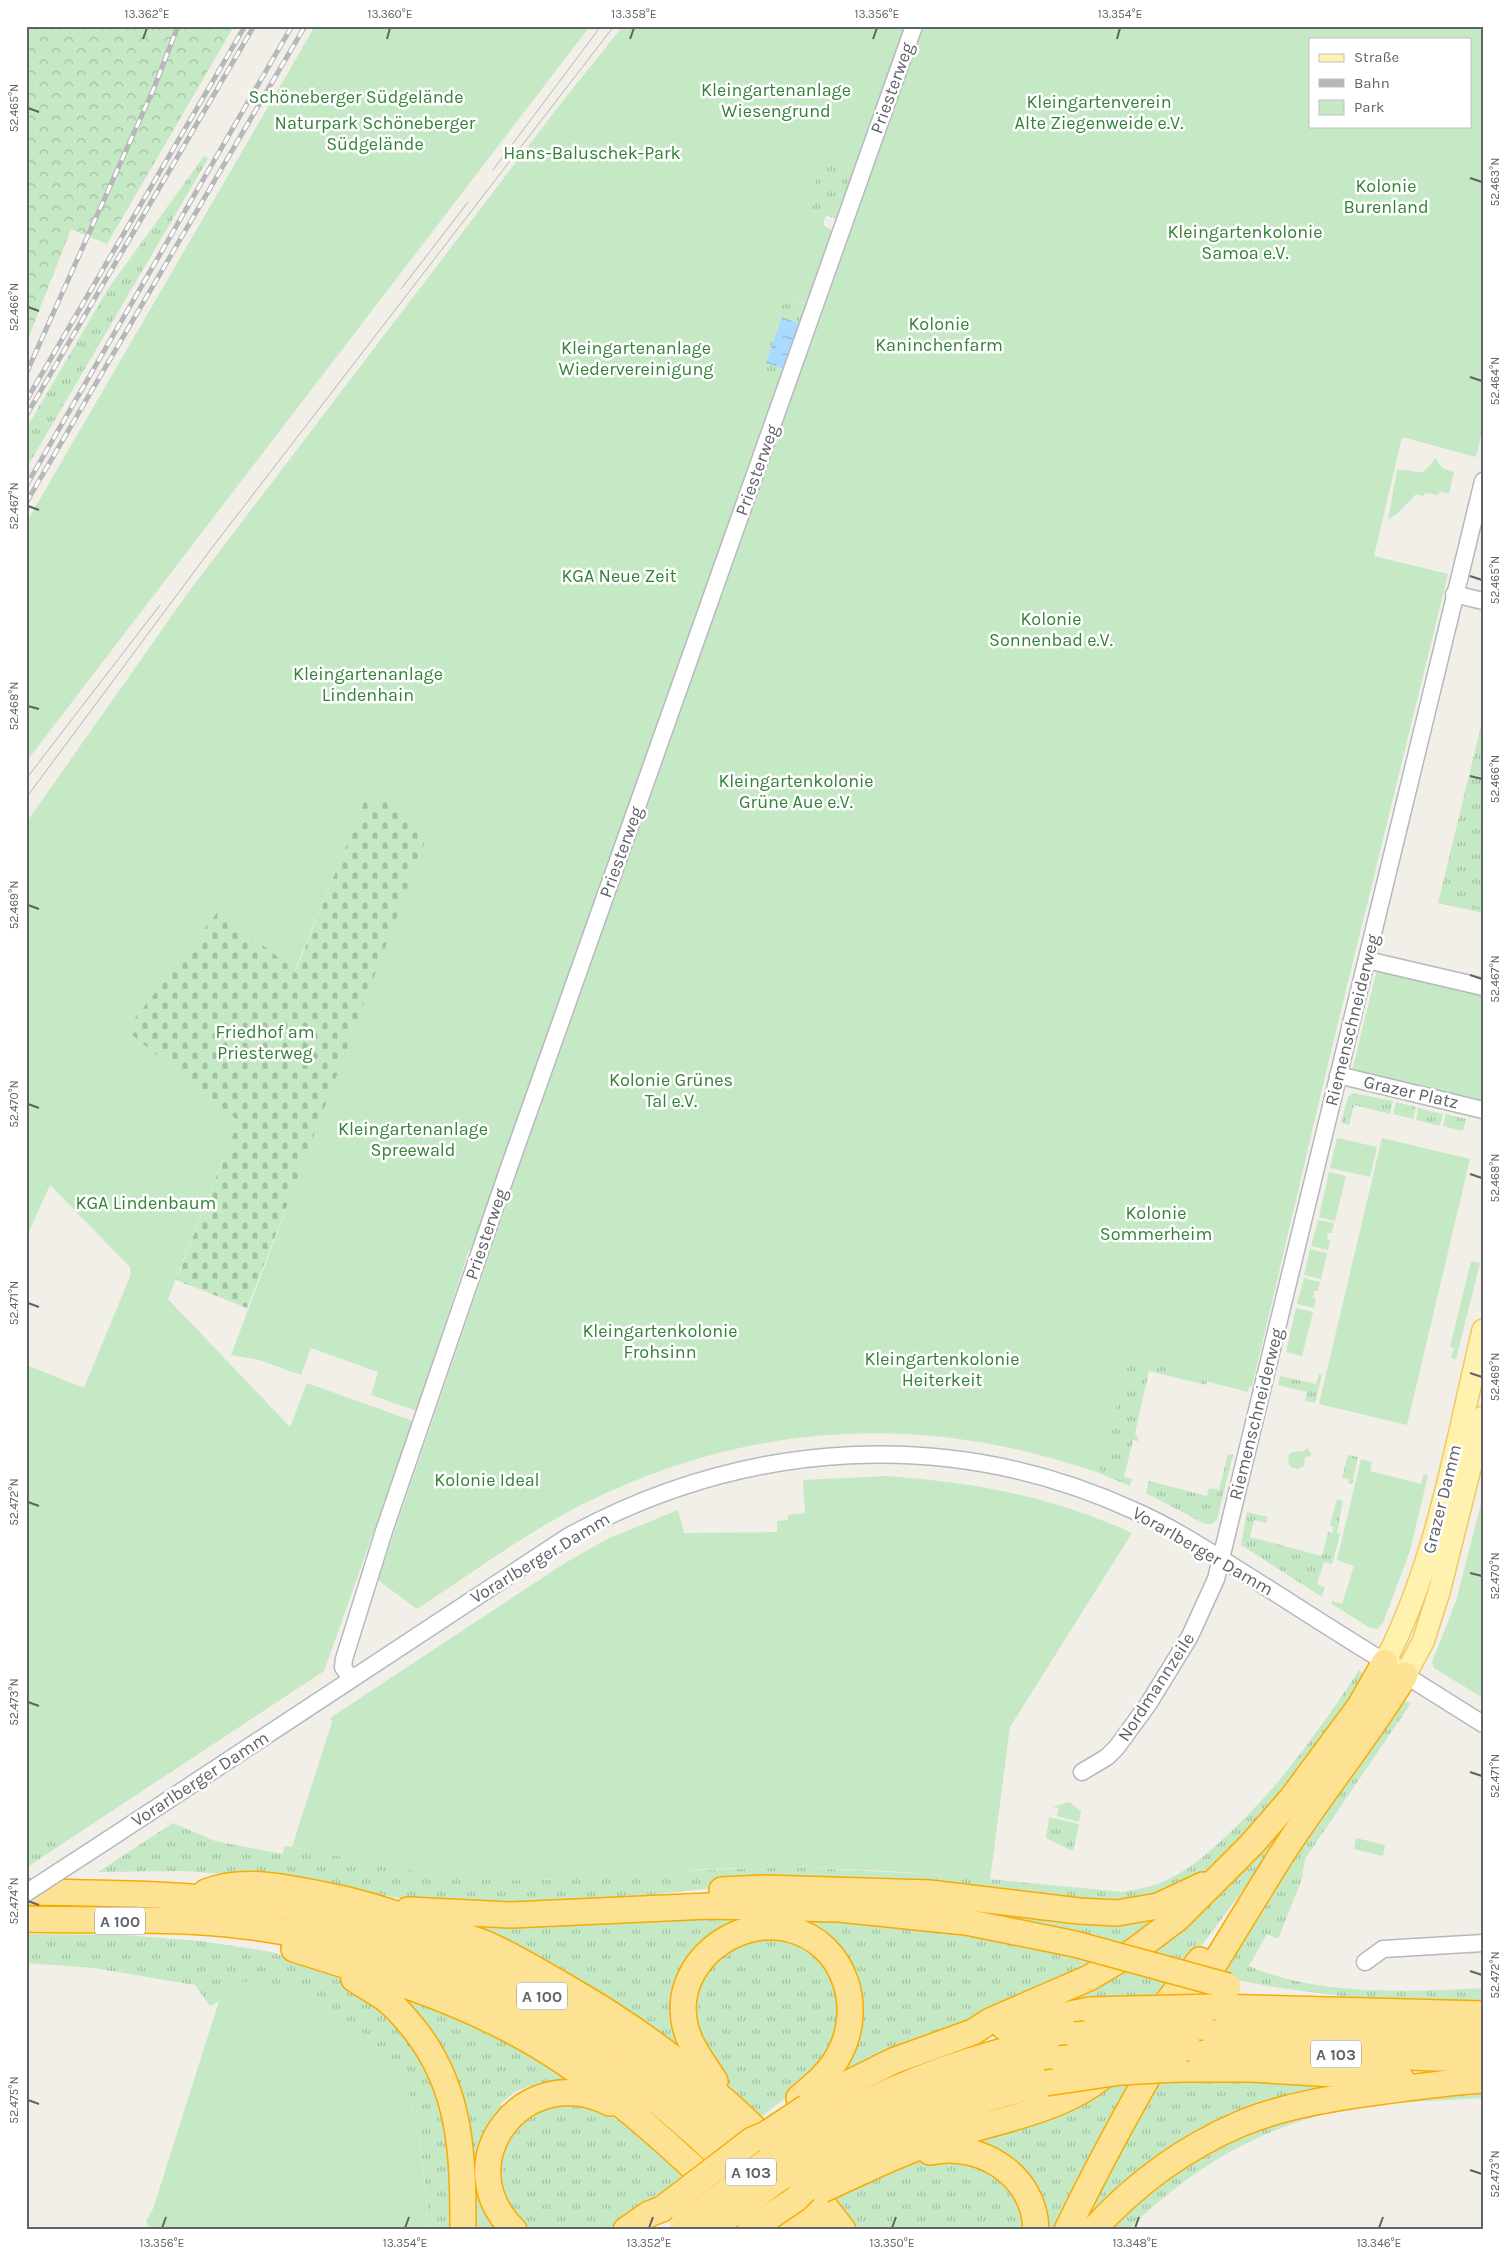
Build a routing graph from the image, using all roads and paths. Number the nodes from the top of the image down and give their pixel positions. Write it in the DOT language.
graph roads {
  1 [pos="914,26"];
  2 [pos="1483,482"];
  3 [pos="1454,594"];
  4 [pos="1483,601"];
  5 [pos="1367,960"];
  6 [pos="1483,987"];
  7 [pos="1338,1075"];
  8 [pos="1483,1110"];
  9 [pos="1483,1330"];
  10 [pos="1483,1417"];
  11 [pos="1458,1477"];
  12 [pos="1221,1558"];
  13 [pos="1395,1669"];
  14 [pos="351,1679"];
  15 [pos="1483,1724"];
  16 [pos="1082,1772"];
  17 [pos="1274,1866"];
  18 [pos="1218,1877"];
  19 [pos="26,1893"];
  20 [pos="195,1897"];
  21 [pos="390,1910"];
  22 [pos="562,1911"];
  23 [pos="26,1919"];
  24 [pos="213,1923"];
  25 [pos="1483,1943"];
  26 [pos="321,1958"];
  27 [pos="1365,1962"];
  28 [pos="1215,2007"];
  29 [pos="1483,2014"];
  30 [pos="973,2032"];
  31 [pos="1483,2036"];
  32 [pos="1483,2058"];
  33 [pos="1183,2059"];
  34 [pos="1472,2081"];
  35 [pos="731,2106"];
  36 [pos="630,2113"];
  37 [pos="837,2138"];
  38 [pos="671,2217"];
  39 [pos="463,2230"];
  40 [pos="514,2230"];
  41 [pos="626,2230"];
  42 [pos="640,2230"];
  43 [pos="710,2230"];
  44 [pos="752,2230"];
  45 [pos="786,2230"];
  46 [pos="818,2230"];
  47 [pos="843,2230"];
  48 [pos="1036,2230"];
  49 [pos="1067,2230"];
  50 [pos="1093,2230"];
  1 -- 14 [label="street, Priesterweg"];
  2 -- 3 [label="street, Riemenschneiderweg"];
  3 -- 4 [label="street"];
  3 -- 5 [label="street, Riemenschneiderweg"];
  5 -- 6 [label="street"];
  5 -- 7 [label="street, Riemenschneiderweg"];
  7 -- 8 [label="street, Grazer Platz"];
  7 -- 12 [label="street, Riemenschneiderweg"];
  9 -- 11 [label="main road, Grazer Damm"];
  10 -- 11 [label="main road, Grazer Damm"];
  11 -- 13 [label="main road, Grazer Damm"];
  12 -- 13 [label="street, Vorarlberger Damm"];
  12 -- 14 [label="street, Vorarlberger Damm"];
  12 -- 16 [label="street, Nordmannzeile"];
  13 -- 15 [label="street, Vorarlberger Damm"];
  13 -- 17 [label="highway"];
  13 -- 18 [label="highway"];
  14 -- 19 [label="street, Vorarlberger Damm, bridge"];
  17 -- 37 [label="highway"];
  17 -- 49 [label="highway"];
  18 -- 22 [label="highway"];
  18 -- 30 [label="highway"];
  19 -- 20 [label="highway, A 100"];
  20 -- 21 [label="highway"];
  20 -- 46 [label="highway, A 100"];
  21 -- 22 [label="highway"];
  21 -- 35 [label="highway"];
  22 -- 28 [label="highway, bridge"];
  23 -- 24 [label="highway, A 100"];
  24 -- 26 [label="highway"];
  24 -- 45 [label="highway, A 100"];
  25 -- 27 [label="street"];
  26 -- 36 [label="highway"];
  26 -- 39 [label="highway"];
  28 -- 29 [label="highway"];
  28 -- 30 [label="highway, bridge"];
  28 -- 31 [label="highway, A 103"];
  28 -- 37 [label="highway, A 103, bridge"];
  30 -- 37 [label="highway"];
  32 -- 33 [label="highway, A 103"];
  33 -- 34 [label="highway"];
  33 -- 37 [label="highway, bridge"];
  33 -- 37 [label="highway, A 103, bridge"];
  34 -- 50 [label="highway"];
  35 -- 37 [label="highway"];
  35 -- 47 [label="highway"];
  36 -- 40 [label="highway"];
  36 -- 44 [label="highway"];
  37 -- 38 [label="highway, A 103, bridge"];
  37 -- 38 [label="highway, bridge"];
  37 -- 43 [label="highway, A 103, bridge"];
  37 -- 44 [label="highway, bridge"];
  37 -- 48 [label="highway"];
  38 -- 41 [label="highway"];
  38 -- 42 [label="highway"];
}
